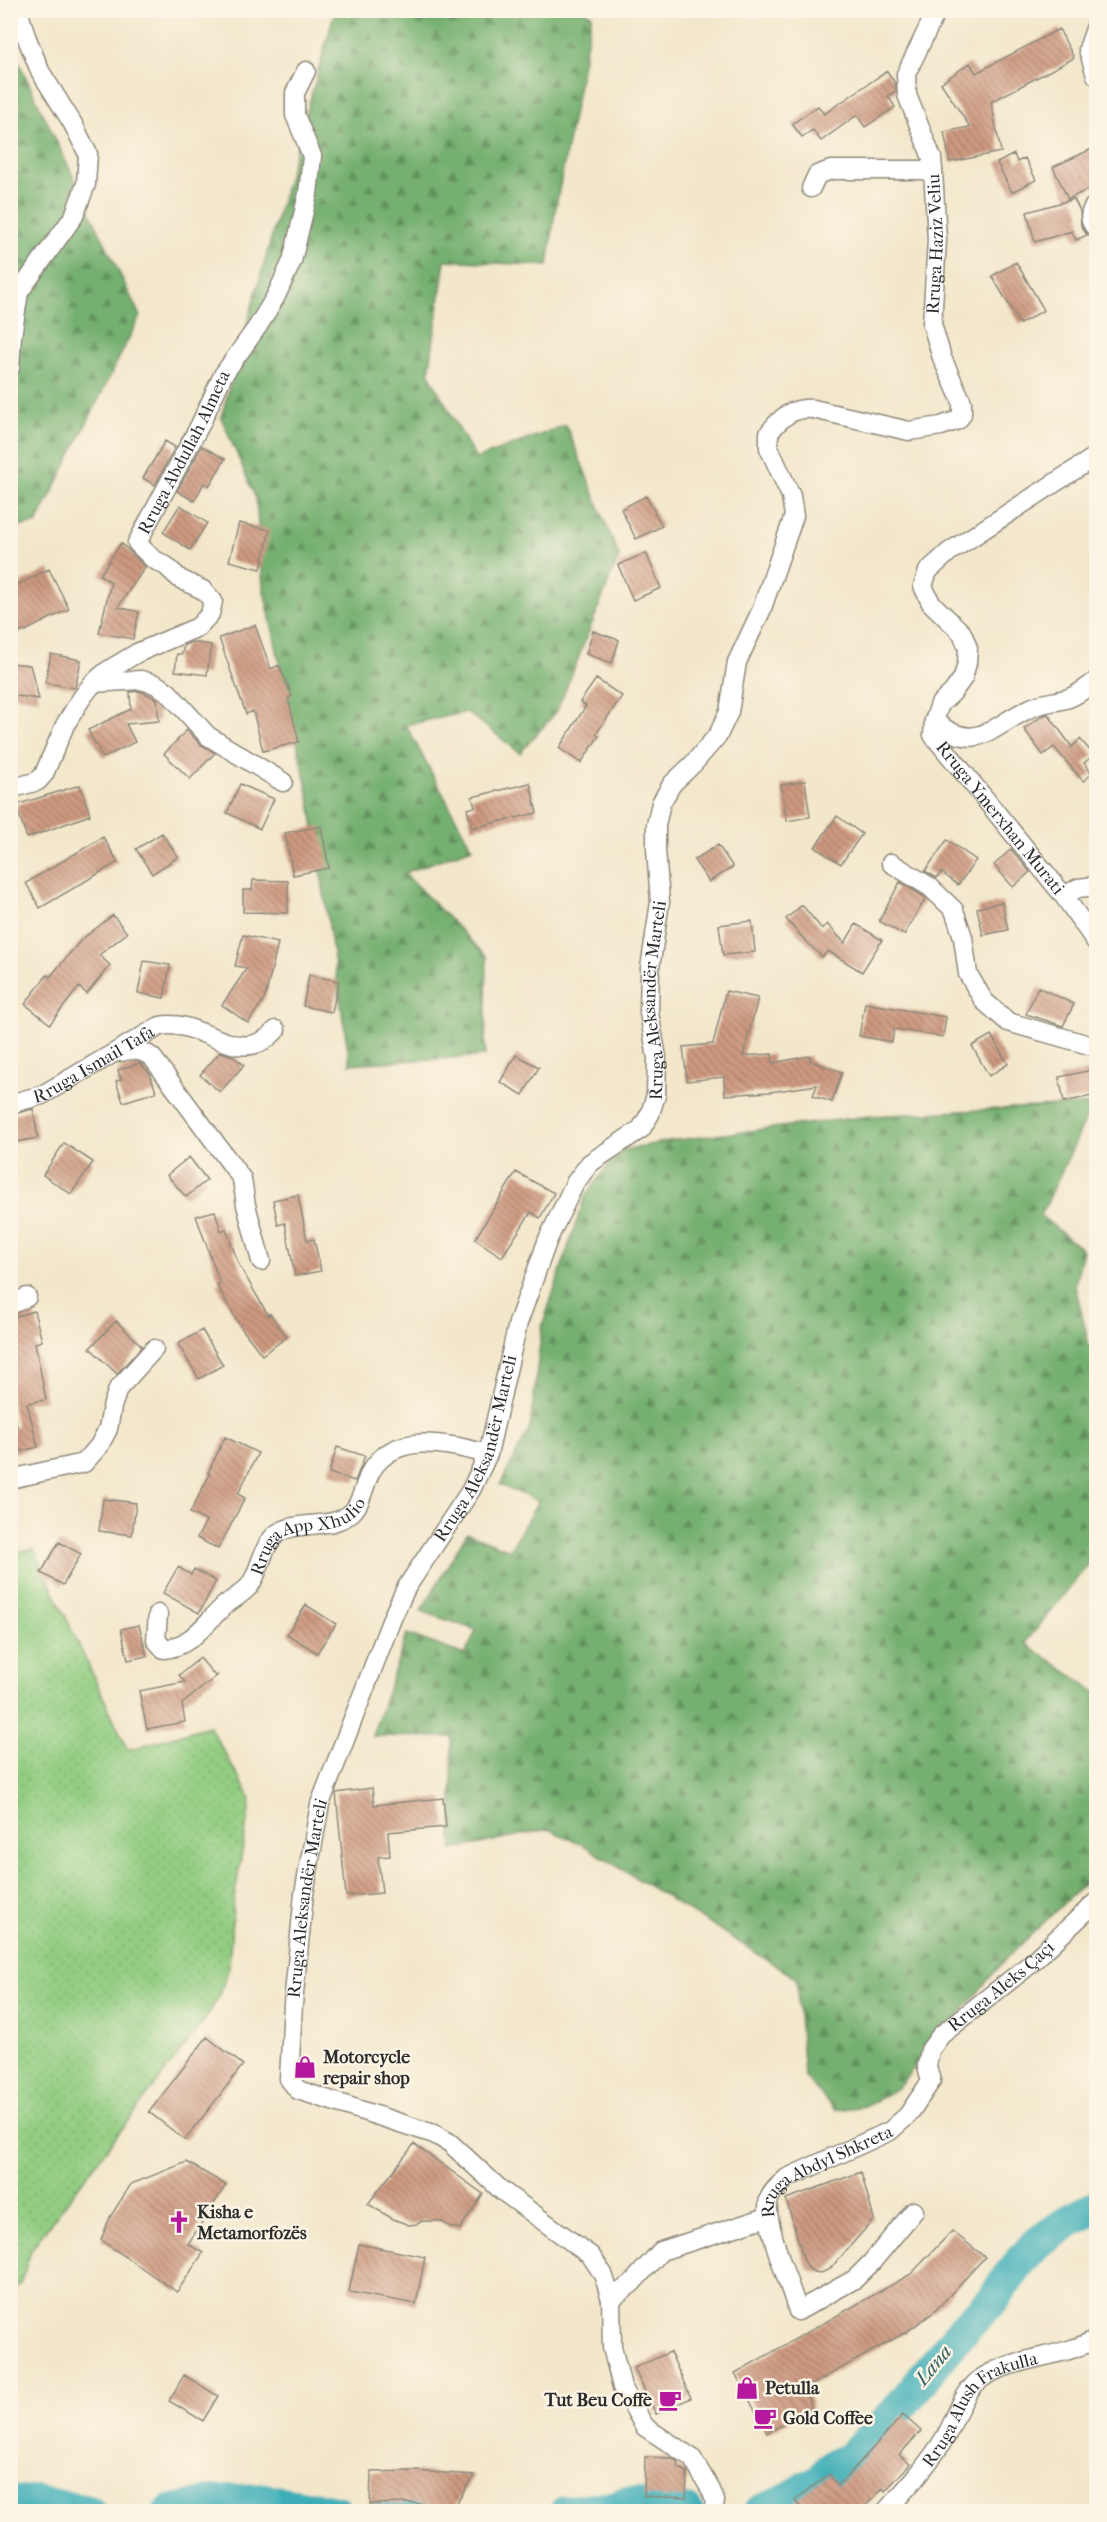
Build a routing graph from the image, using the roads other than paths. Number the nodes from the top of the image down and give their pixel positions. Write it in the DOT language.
graph roads {
  1 [pos="18,10"];
  2 [pos="937,10"];
  3 [pos="1096,26"];
  4 [pos="306,71"];
  5 [pos="1096,75"];
  6 [pos="933,170"];
  7 [pos="811,188"];
  8 [pos="1096,204"];
  9 [pos="1096,228"];
  10 [pos="10,368"];
  11 [pos="962,414"];
  12 [pos="1096,456"];
  13 [pos="1096,681"];
  14 [pos="93,683"];
  15 [pos="934,721"];
  16 [pos="283,782"];
  17 [pos="10,789"];
  18 [pos="891,863"];
  19 [pos="1096,886"];
  20 [pos="1064,896"];
  21 [pos="1096,942"];
  22 [pos="276,1030"];
  23 [pos="1096,1047"];
  24 [pos="116,1053"];
  25 [pos="10,1104"];
  26 [pos="261,1261"];
  27 [pos="154,1349"];
  28 [pos="488,1455"];
  29 [pos="10,1479"];
  30 [pos="159,1614"];
  31 [pos="1096,1902"];
  32 [pos="931,2081"];
  33 [pos="914,2211"];
  34 [pos="767,2217"];
  35 [pos="611,2299"];
  36 [pos="1096,2339"];
  37 [pos="714,2506"];
  38 [pos="885,2511"];
  1 -- 10 [label="street"];
  2 -- 6 [label="street, Rruga Haziz Veliu"];
  3 -- 5 [label="street"];
  4 -- 14 [label="street, Rruga Abdullah Almeta"];
  6 -- 7 [label="street"];
  6 -- 11 [label="street, Rruga Haziz Veliu"];
  8 -- 9 [label="street"];
  11 -- 28 [label="street, Rruga Aleksandër Marteli"];
  12 -- 15 [label="street, Rruga Ymerxhan Murati"];
  13 -- 15 [label="street, Rruga Ymerxhan Murati"];
  14 -- 16 [label="street"];
  14 -- 17 [label="street, Rruga Abdullah Almeta"];
  15 -- 20 [label="street, Rruga Ymerxhan Murati"];
  18 -- 23 [label="street"];
  19 -- 20 [label="street"];
  20 -- 21 [label="street, Rruga Ymerxhan Murati"];
  22 -- 24 [label="street, Rruga Ismail Tafa"];
  24 -- 25 [label="street, Rruga Ismail Tafa"];
  24 -- 26 [label="street"];
  27 -- 29 [label="street"];
  28 -- 30 [label="street, Rruga App Xhulio"];
  28 -- 35 [label="street, Rruga Aleksandër Marteli"];
  31 -- 32 [label="street, Rruga Aleks Çaçi"];
  32 -- 34 [label="street, Rruga Abdyl Shkreta"];
  33 -- 34 [label="street, Rruga Abdyl Shkreta"];
  34 -- 35 [label="street"];
  35 -- 37 [label="street, Rruga Aleksandër Marteli"];
  36 -- 38 [label="street, Rruga Alush Frakulla"];
}
